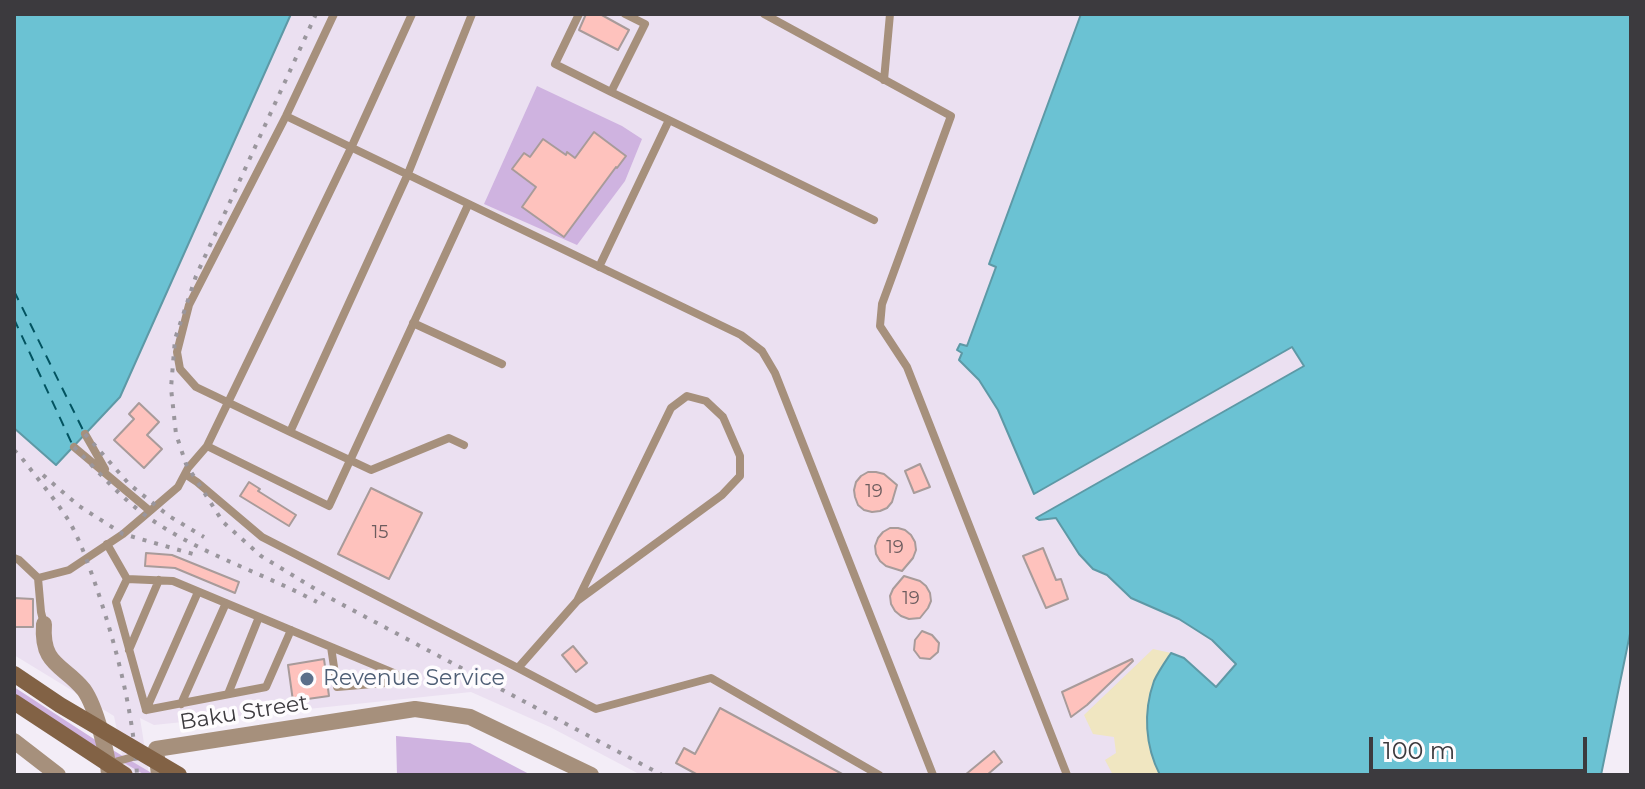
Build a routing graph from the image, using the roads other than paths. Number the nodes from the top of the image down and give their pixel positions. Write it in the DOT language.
graph roads {
  1 [pos="334,14"];
  2 [pos="412,14"];
  3 [pos="472,14"];
  4 [pos="579,14"];
  5 [pos="625,14"];
  6 [pos="764,14"];
  7 [pos="890,14"];
  8 [pos="884,80"];
  9 [pos="611,92"];
  10 [pos="286,116"];
  11 [pos="669,120"];
  12 [pos="351,148"];
  13 [pos="407,176"];
  14 [pos="468,205"];
  15 [pos="874,220"];
  16 [pos="599,267"];
  17 [pos="413,323"];
  18 [pos="502,364"];
  19 [pos="228,402"];
  20 [pos="290,432"];
  21 [pos="85,434"];
  22 [pos="464,445"];
  23 [pos="207,446"];
  24 [pos="74,447"];
  25 [pos="351,460"];
  26 [pos="185,474"];
  27 [pos="109,477"];
  28 [pos="150,511"];
  29 [pos="107,544"];
  30 [pos="14,558"];
  31 [pos="38,578"];
  32 [pos="127,579"];
  33 [pos="159,580"];
  34 [pos="198,592"];
  35 [pos="577,601"];
  36 [pos="226,603"];
  37 [pos="259,617"];
  38 [pos="44,624"];
  39 [pos="291,630"];
  40 [pos="331,647"];
  41 [pos="129,650"];
  42 [pos="518,668"];
  43 [pos="14,674"];
  44 [pos="228,694"];
  45 [pos="14,702"];
  46 [pos="181,704"];
  47 [pos="146,710"];
  48 [pos="14,741"];
  49 [pos="156,749"];
  50 [pos="109,769"];
  51 [pos="58,775"];
  52 [pos="125,775"];
  53 [pos="159,775"];
  54 [pos="179,775"];
  55 [pos="591,775"];
  56 [pos="879,775"];
  57 [pos="933,775"];
  58 [pos="1067,775"];
  1 -- 10 [label="lane"];
  2 -- 12 [label="lane"];
  3 -- 13 [label="lane"];
  4 -- 9 [label="lane"];
  5 -- 9 [label="lane"];
  6 -- 8 [label="lane"];
  7 -- 8 [label="lane"];
  8 -- 58 [label="lane"];
  9 -- 11 [label="lane"];
  10 -- 12 [label="lane"];
  10 -- 19 [label="lane"];
  11 -- 15 [label="lane"];
  11 -- 16 [label="lane"];
  12 -- 13 [label="lane"];
  12 -- 19 [label="lane"];
  13 -- 14 [label="lane"];
  13 -- 20 [label="lane"];
  14 -- 16 [label="lane"];
  14 -- 17 [label="lane"];
  16 -- 57 [label="lane"];
  17 -- 18 [label="lane"];
  17 -- 25 [label="lane"];
  19 -- 20 [label="lane"];
  19 -- 23 [label="lane"];
  20 -- 25 [label="lane"];
  21 -- 27 [label="lane"];
  22 -- 25 [label="lane"];
  23 -- 25 [label="lane"];
  23 -- 26 [label="lane"];
  24 -- 27 [label="lane"];
  26 -- 28 [label="lane"];
  26 -- 42 [label="lane"];
  27 -- 28 [label="lane"];
  28 -- 29 [label="lane"];
  29 -- 31 [label="lane"];
  29 -- 32 [label="lane"];
  30 -- 31 [label="lane"];
  31 -- 38 [label="lane"];
  32 -- 33 [label="lane"];
  32 -- 41 [label="lane"];
  33 -- 34 [label="lane"];
  33 -- 41 [label="lane"];
  34 -- 36 [label="lane"];
  34 -- 47 [label="lane"];
  35 -- 35 [label="lane"];
  35 -- 42 [label="lane"];
  36 -- 37 [label="lane"];
  36 -- 46 [label="lane"];
  37 -- 39 [label="lane"];
  37 -- 44 [label="lane"];
  38 -- 50 [label="street"];
  39 -- 40 [label="lane"];
  39 -- 44 [label="lane"];
  40 -- 40 [label="lane"];
  41 -- 47 [label="lane"];
  42 -- 56 [label="lane"];
  43 -- 54 [label="main road, bridge"];
  44 -- 46 [label="lane"];
  45 -- 52 [label="main road, bridge"];
  46 -- 47 [label="lane"];
  48 -- 51 [label="street"];
  49 -- 50 [label="lane"];
  49 -- 53 [label="street, Baku Street"];
  49 -- 55 [label="street, Baku Street"];
}
